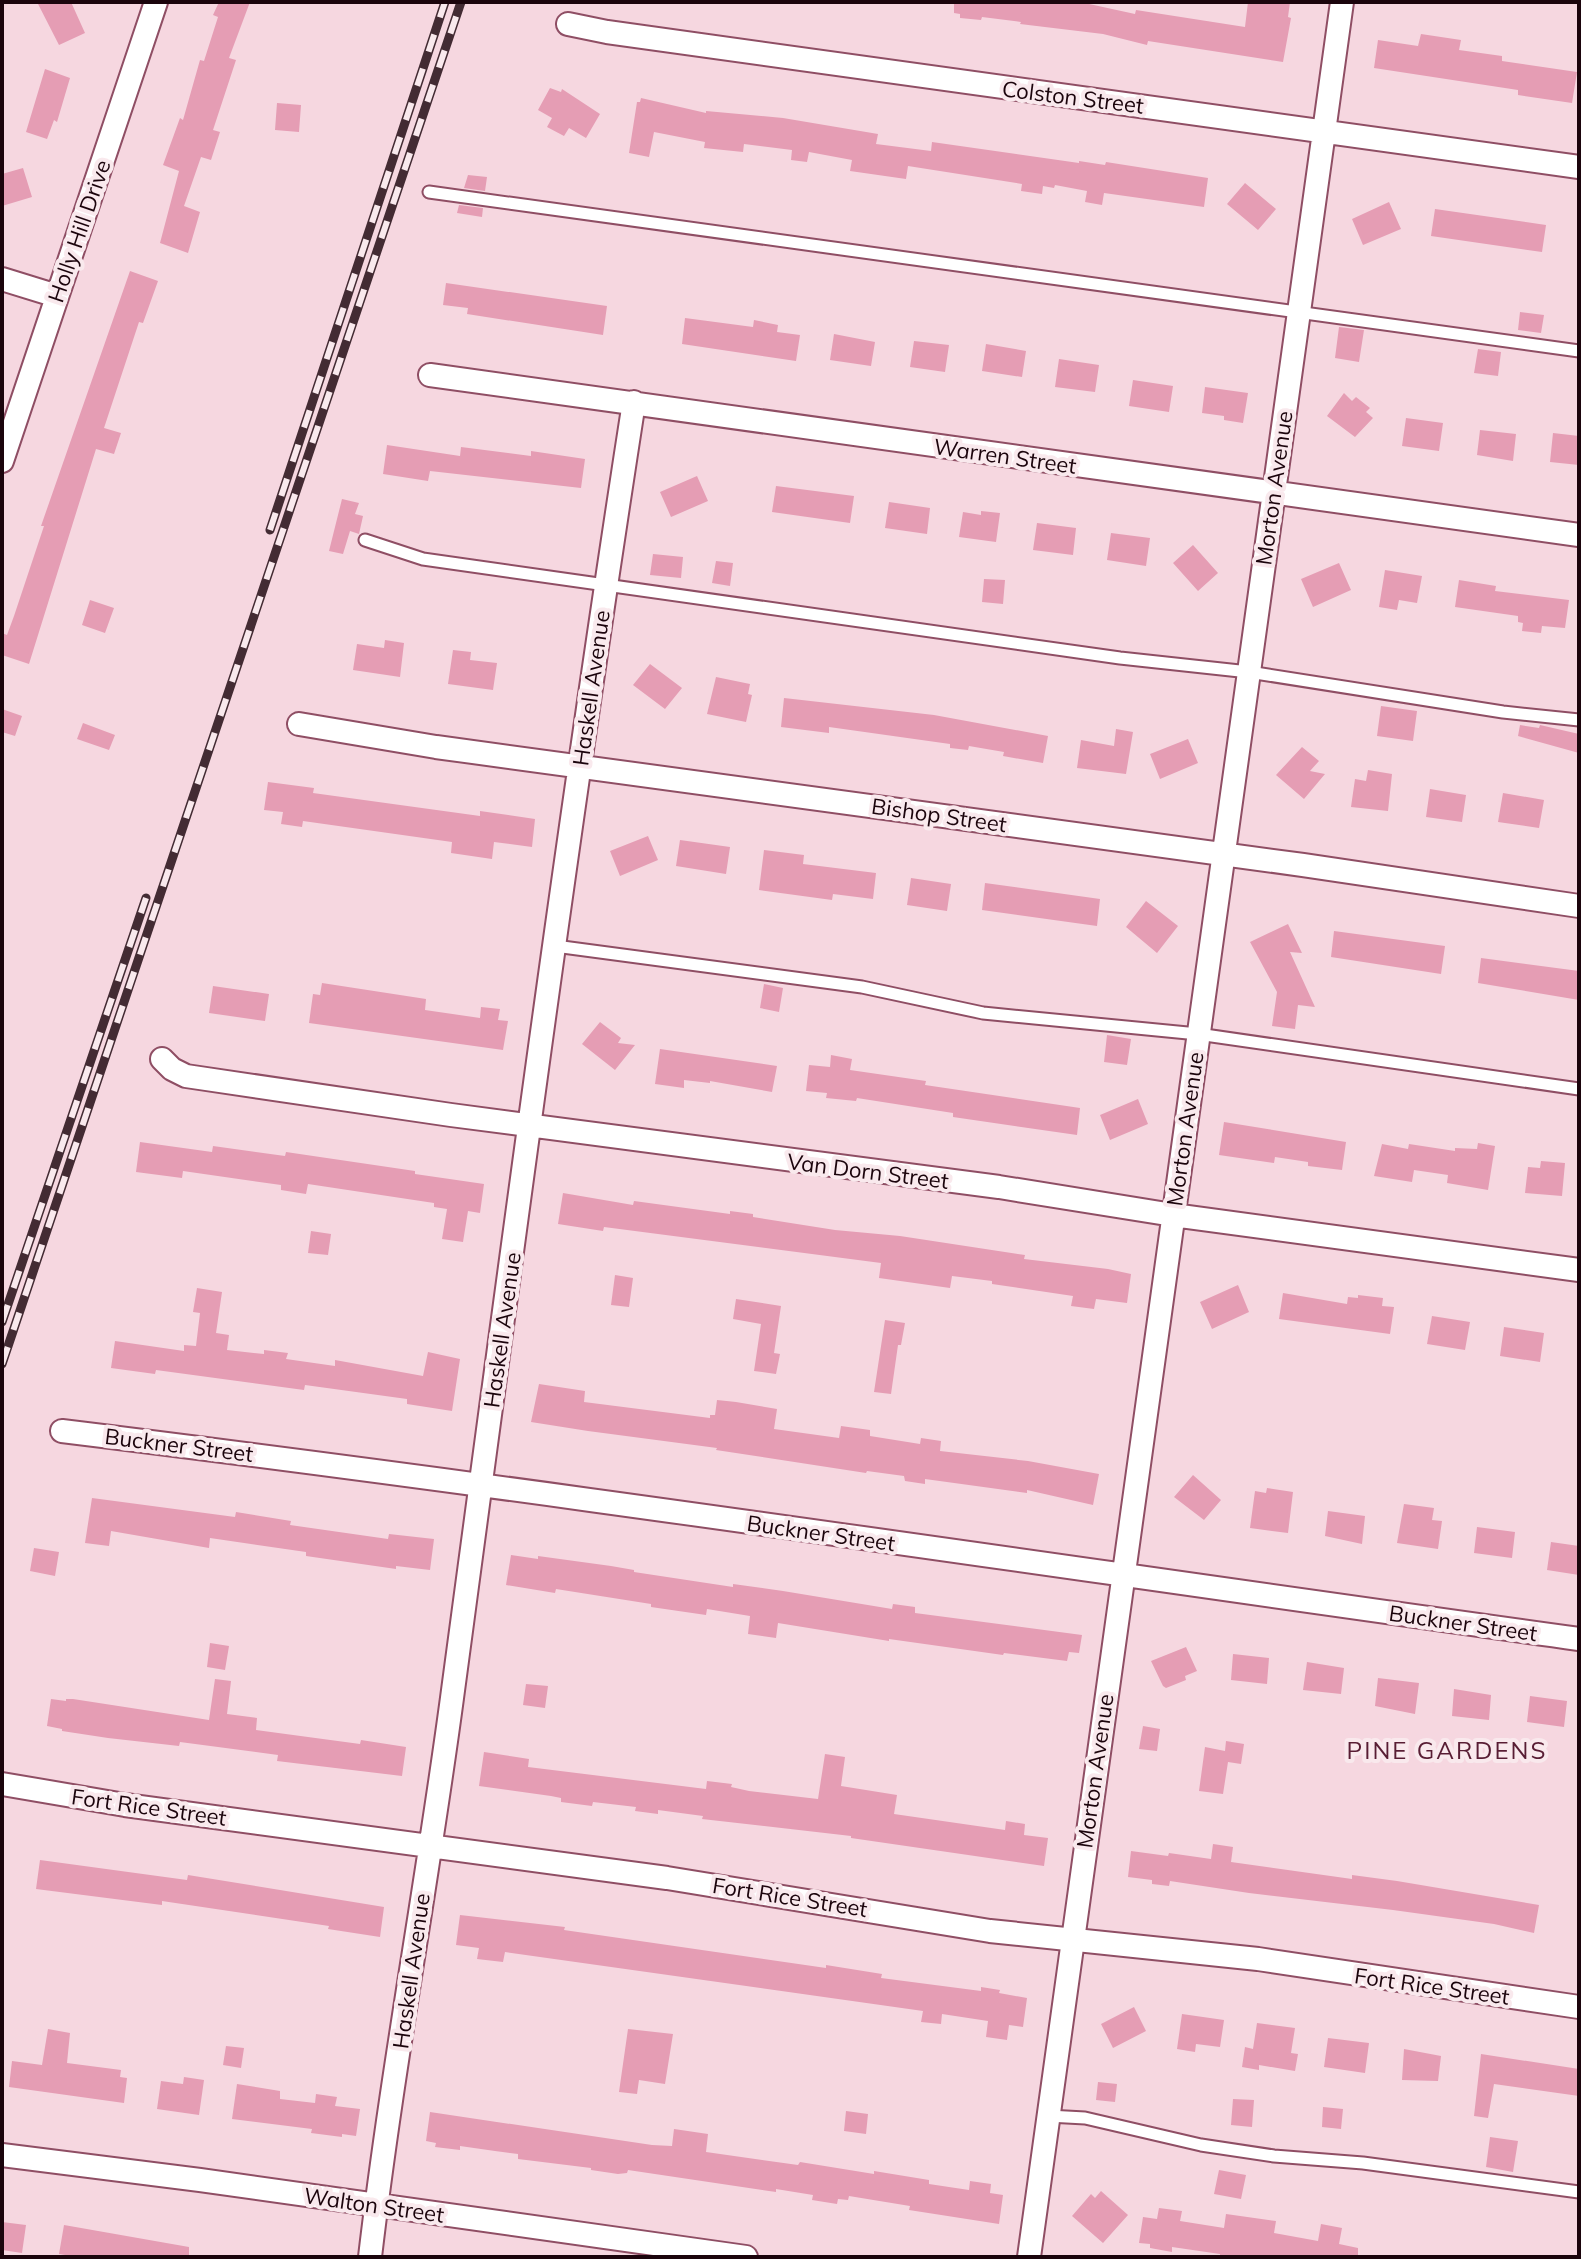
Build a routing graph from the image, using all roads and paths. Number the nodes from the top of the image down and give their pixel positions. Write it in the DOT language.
graph roads {
  1 [pos="156,2"];
  2 [pos="1342,2"];
  3 [pos="568,24"];
  4 [pos="1324,131"];
  5 [pos="1579,167"];
  6 [pos="429,192"];
  7 [pos="2,279"];
  8 [pos="57,296"];
  9 [pos="1299,313"];
  10 [pos="1579,351"];
  11 [pos="430,375"];
  12 [pos="634,402"];
  13 [pos="2,461"];
  14 [pos="1272,494"];
  15 [pos="1579,535"];
  16 [pos="365,540"];
  17 [pos="606,584"];
  18 [pos="1249,672"];
  19 [pos="1579,720"];
  20 [pos="299,724"];
  21 [pos="581,766"];
  22 [pos="1225,855"];
  23 [pos="1579,906"];
  24 [pos="555,946"];
  25 [pos="1198,1034"];
  26 [pos="162,1059"];
  27 [pos="1579,1089"];
  28 [pos="529,1126"];
  29 [pos="1173,1215"];
  30 [pos="1579,1270"];
  31 [pos="62,1431"];
  32 [pos="479,1485"];
  33 [pos="1123,1574"];
  34 [pos="1579,1639"];
  35 [pos="2,1784"];
  36 [pos="429,1846"];
  37 [pos="1071,1941"];
  38 [pos="1579,2007"];
  39 [pos="1048,2116"];
  40 [pos="2,2155"];
  41 [pos="1579,2192"];
  42 [pos="377,2205"];
  43 [pos="370,2257"];
  44 [pos="746,2257"];
  45 [pos="1029,2257"];
  1 -- 8 [label="street, Holly Hill Drive"];
  2 -- 4 [label="street, Morton Avenue"];
  3 -- 4 [label="street, Colston Street"];
  4 -- 5 [label="street, Colston Street"];
  4 -- 9 [label="street, Morton Avenue"];
  6 -- 9 [label="lane"];
  7 -- 8 [label="street"];
  8 -- 13 [label="street, Holly Hill Drive"];
  9 -- 10 [label="lane"];
  9 -- 14 [label="street, Morton Avenue"];
  11 -- 12 [label="street, Warren Street"];
  12 -- 14 [label="street, Warren Street"];
  12 -- 17 [label="street, Haskell Avenue"];
  14 -- 15 [label="street, Warren Street"];
  14 -- 18 [label="street, Morton Avenue"];
  16 -- 17 [label="lane"];
  17 -- 18 [label="lane"];
  17 -- 21 [label="street, Haskell Avenue"];
  18 -- 19 [label="lane"];
  18 -- 22 [label="street, Morton Avenue"];
  20 -- 21 [label="street, Bishop Street"];
  21 -- 22 [label="street, Bishop Street"];
  21 -- 24 [label="street, Haskell Avenue"];
  22 -- 23 [label="street, Bishop Street"];
  22 -- 25 [label="street, Morton Avenue"];
  24 -- 25 [label="lane"];
  24 -- 28 [label="street, Haskell Avenue"];
  25 -- 27 [label="lane"];
  25 -- 29 [label="street, Morton Avenue"];
  26 -- 28 [label="street, Van Dorn Street"];
  28 -- 29 [label="street, Van Dorn Street"];
  28 -- 32 [label="street, Haskell Avenue"];
  29 -- 30 [label="street, Van Dorn Street"];
  29 -- 33 [label="street, Morton Avenue"];
  31 -- 32 [label="street, Buckner Street"];
  32 -- 33 [label="street, Buckner Street"];
  32 -- 36 [label="street, Haskell Avenue"];
  33 -- 34 [label="street, Buckner Street"];
  33 -- 37 [label="street, Morton Avenue"];
  35 -- 36 [label="street, Fort Rice Street"];
  36 -- 37 [label="street, Fort Rice Street"];
  36 -- 42 [label="street, Haskell Avenue"];
  37 -- 38 [label="street, Fort Rice Street"];
  37 -- 39 [label="street, Morton Avenue"];
  39 -- 41 [label="lane"];
  39 -- 45 [label="street, Morton Avenue"];
  40 -- 42 [label="street, Walton Street"];
  42 -- 43 [label="street, Haskell Avenue"];
  42 -- 44 [label="street, Walton Street"];
}
